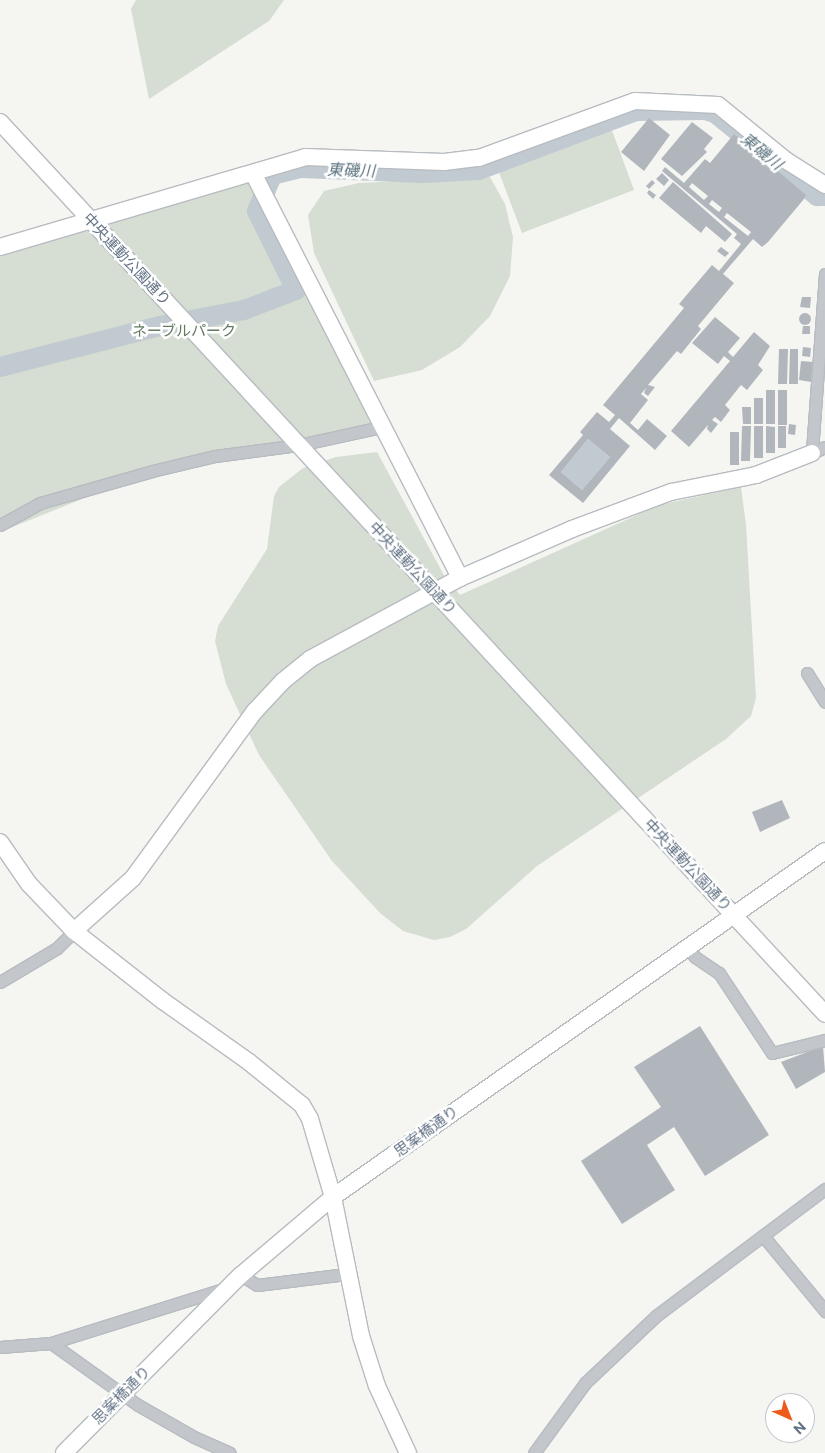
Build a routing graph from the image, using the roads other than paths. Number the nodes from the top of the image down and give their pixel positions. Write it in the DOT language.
graph roads {
  1 [pos="0,122"];
  2 [pos="253,172"];
  3 [pos="825,185"];
  4 [pos="92,220"];
  5 [pos="0,247"];
  6 [pos="825,274"];
  7 [pos="381,427"];
  8 [pos="299,445"];
  9 [pos="819,450"];
  10 [pos="0,525"];
  11 [pos="460,578"];
  12 [pos="435,592"];
  13 [pos="807,673"];
  14 [pos="825,702"];
  15 [pos="0,842"];
  16 [pos="825,851"];
  17 [pos="733,914"];
  18 [pos="74,931"];
  19 [pos="687,947"];
  20 [pos="0,982"];
  21 [pos="825,1014"];
  22 [pos="825,1040"];
  23 [pos="825,1189"];
  24 [pos="333,1198"];
  25 [pos="764,1236"];
  26 [pos="346,1274"];
  27 [pos="235,1281"];
  28 [pos="825,1311"];
  29 [pos="51,1343"];
  30 [pos="0,1347"];
  31 [pos="122,1394"];
  32 [pos="64,1453"];
  33 [pos="230,1453"];
  34 [pos="408,1453"];
  35 [pos="534,1453"];
  1 -- 4 [label="street, 中央運動公園通り"];
  2 -- 3 [label="street"];
  2 -- 4 [label="street"];
  2 -- 7 [label="street"];
  4 -- 5 [label="street"];
  4 -- 8 [label="street, 中央運動公園通り"];
  6 -- 9 [label="street"];
  7 -- 8 [label="street"];
  7 -- 11 [label="street"];
  8 -- 10 [label="street"];
  8 -- 12 [label="street, 中央運動公園通り"];
  9 -- 11 [label="street"];
  11 -- 12 [label="street"];
  12 -- 17 [label="street, 中央運動公園通り"];
  12 -- 18 [label="street"];
  13 -- 14 [label="street"];
  15 -- 18 [label="street"];
  16 -- 17 [label="street, 思案橋通り"];
  17 -- 19 [label="street, 思案橋通り"];
  17 -- 21 [label="street, 中央運動公園通り"];
  18 -- 20 [label="street"];
  18 -- 24 [label="street"];
  19 -- 22 [label="street"];
  19 -- 24 [label="street, 思案橋通り"];
  23 -- 25 [label="street"];
  24 -- 26 [label="street"];
  24 -- 27 [label="street, 思案橋通り"];
  25 -- 28 [label="street"];
  25 -- 35 [label="street"];
  26 -- 27 [label="street"];
  26 -- 34 [label="street"];
  27 -- 29 [label="street"];
  27 -- 31 [label="street, 思案橋通り"];
  29 -- 30 [label="street"];
  29 -- 31 [label="street"];
  31 -- 32 [label="street, 思案橋通り"];
  31 -- 33 [label="street"];
}
